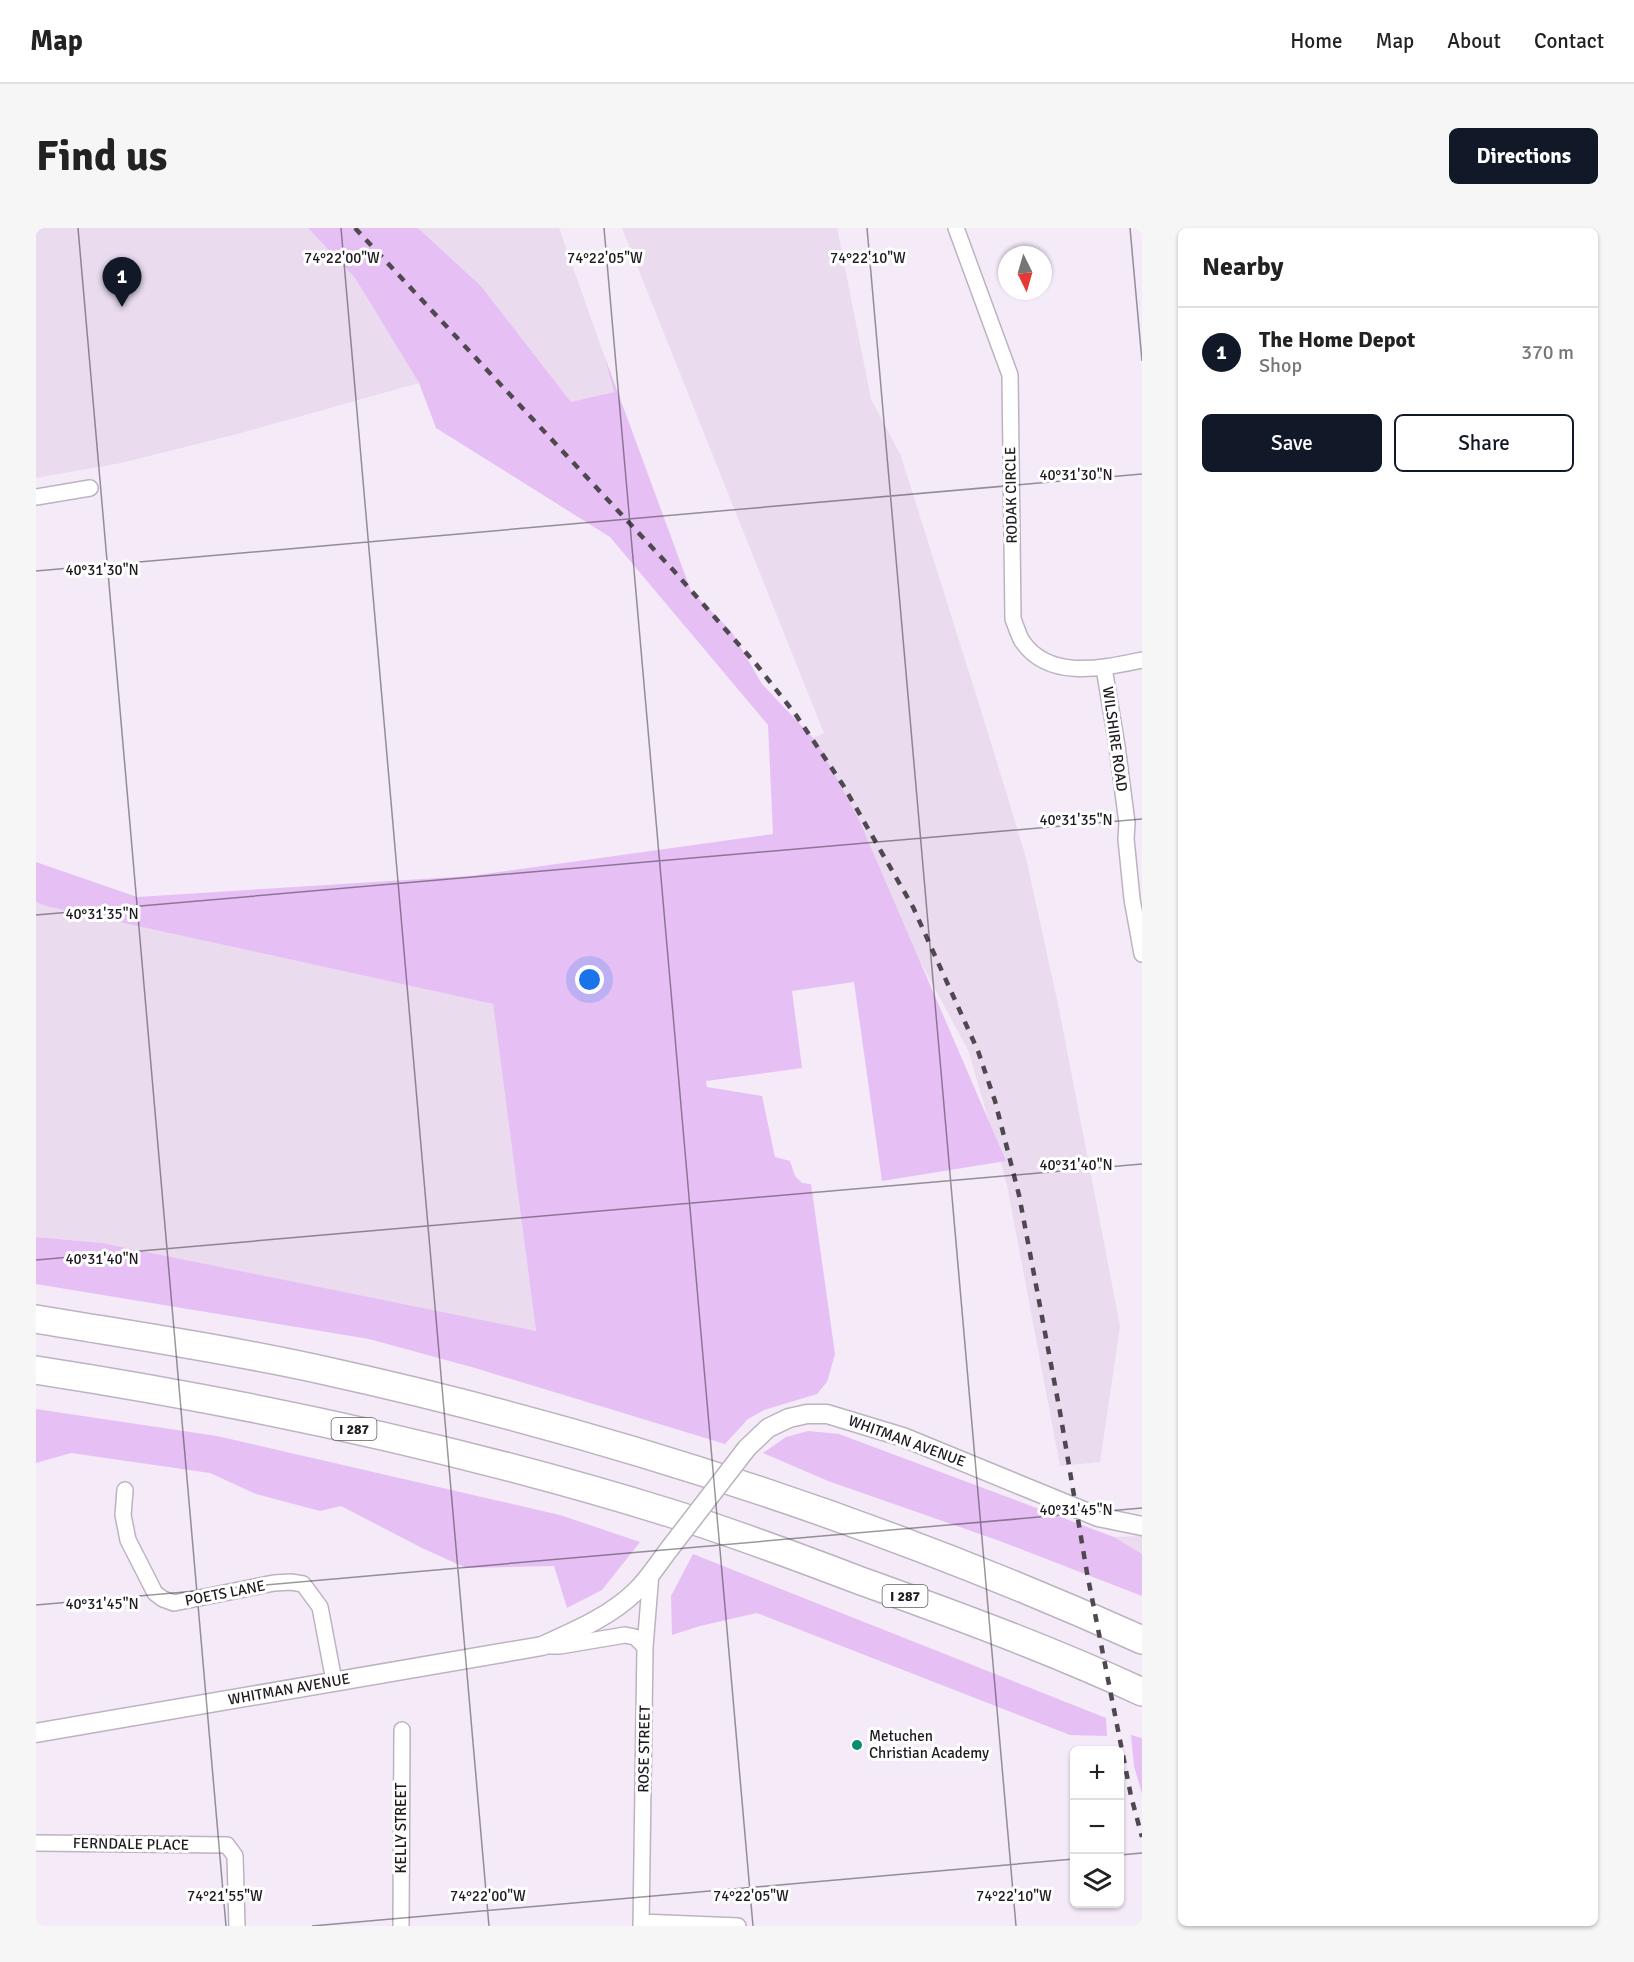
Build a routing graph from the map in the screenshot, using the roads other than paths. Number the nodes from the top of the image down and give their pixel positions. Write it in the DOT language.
graph roads {
  1 [pos="956,228"];
  2 [pos="90,488"];
  3 [pos="36,497"];
  4 [pos="1142,660"];
  5 [pos="1104,668"];
  6 [pos="1142,838"];
  7 [pos="1126,839"];
  8 [pos="1142,954"];
  9 [pos="36,1319"];
  10 [pos="36,1370"];
  11 [pos="125,1490"];
  12 [pos="1142,1526"];
  13 [pos="651,1573"];
  14 [pos="1142,1640"];
  15 [pos="542,1646"];
  16 [pos="645,1647"];
  17 [pos="334,1681"];
  18 [pos="1142,1692"];
  19 [pos="402,1730"];
  20 [pos="36,1732"];
  21 [pos="36,1843"];
  22 [pos="641,1924"];
  23 [pos="237,1926"];
  24 [pos="401,1926"];
  25 [pos="738,1926"];
  1 -- 5 [label="street, RODAK CIRCLE"];
  2 -- 3 [label="street"];
  4 -- 5 [label="street, RODAK CIRCLE"];
  5 -- 7 [label="street, WILSHIRE ROAD"];
  6 -- 7 [label="street"];
  7 -- 8 [label="street, WILSHIRE ROAD"];
  9 -- 14 [label="highway"];
  10 -- 18 [label="highway, I 287"];
  11 -- 17 [label="street, POETS LANE"];
  12 -- 13 [label="street, WHITMAN AVENUE, bridge"];
  13 -- 15 [label="street, WHITMAN AVENUE"];
  13 -- 16 [label="street, ROSE STREET"];
  15 -- 16 [label="street, WHITMAN AVENUE"];
  15 -- 17 [label="street, WHITMAN AVENUE"];
  16 -- 22 [label="street, ROSE STREET"];
  17 -- 20 [label="street, WHITMAN AVENUE"];
  19 -- 24 [label="street, KELLY STREET"];
  21 -- 23 [label="street, FERNDALE PLACE"];
  22 -- 25 [label="street"];
}
